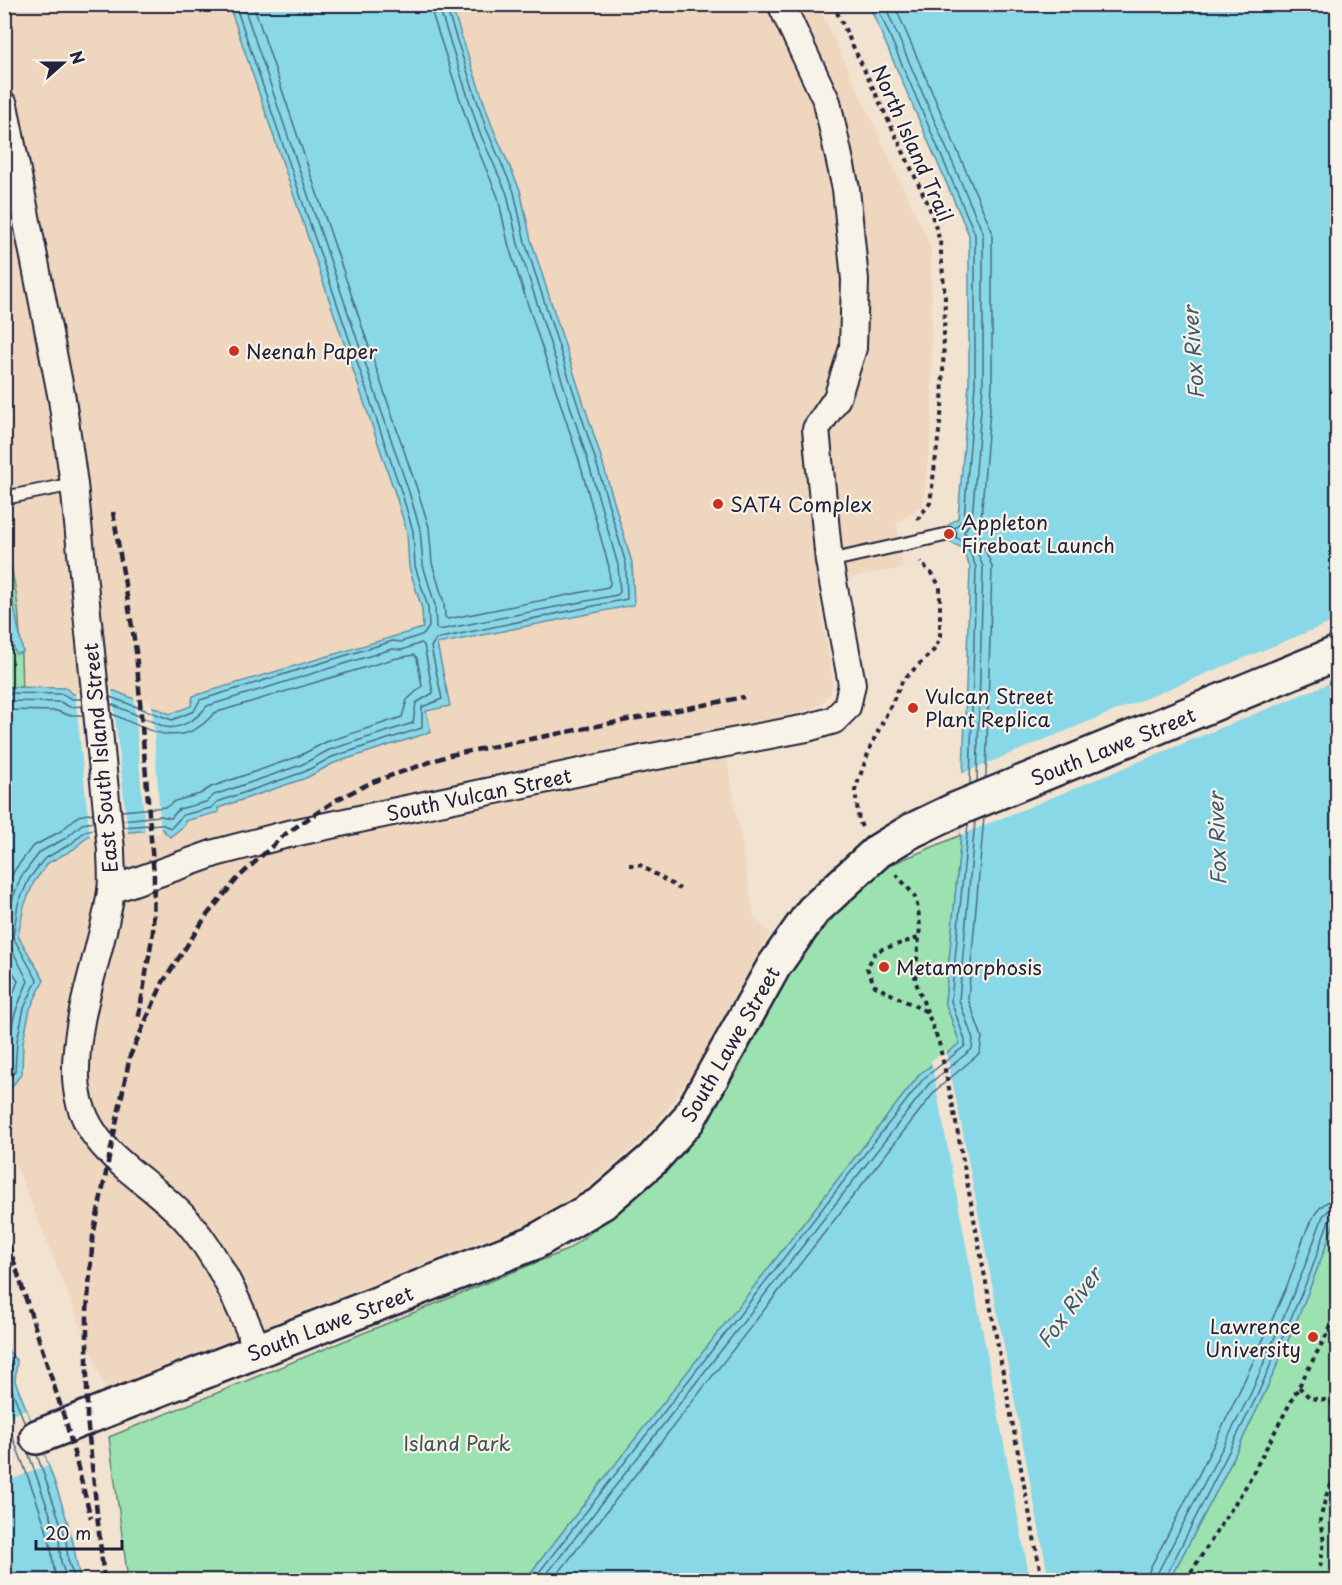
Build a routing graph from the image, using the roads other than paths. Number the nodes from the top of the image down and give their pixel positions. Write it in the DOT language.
graph roads {
  1 [pos="781,4"];
  2 [pos="4,105"];
  3 [pos="74,484"];
  4 [pos="4,498"];
  5 [pos="949,534"];
  6 [pos="829,561"];
  7 [pos="1338,654"];
  8 [pos="111,890"];
  9 [pos="258,1351"];
  10 [pos="37,1437"];
  1 -- 6 [label="street"];
  2 -- 3 [label="street, East South Island Street"];
  3 -- 4 [label="lane"];
  3 -- 8 [label="street, East South Island Street"];
  5 -- 6 [label="lane"];
  6 -- 8 [label="street, South Vulcan Street"];
  7 -- 9 [label="main road, South Lawe Street"];
  8 -- 9 [label="street, East South Island Street"];
  9 -- 10 [label="main road, South Lawe Street"];
}
